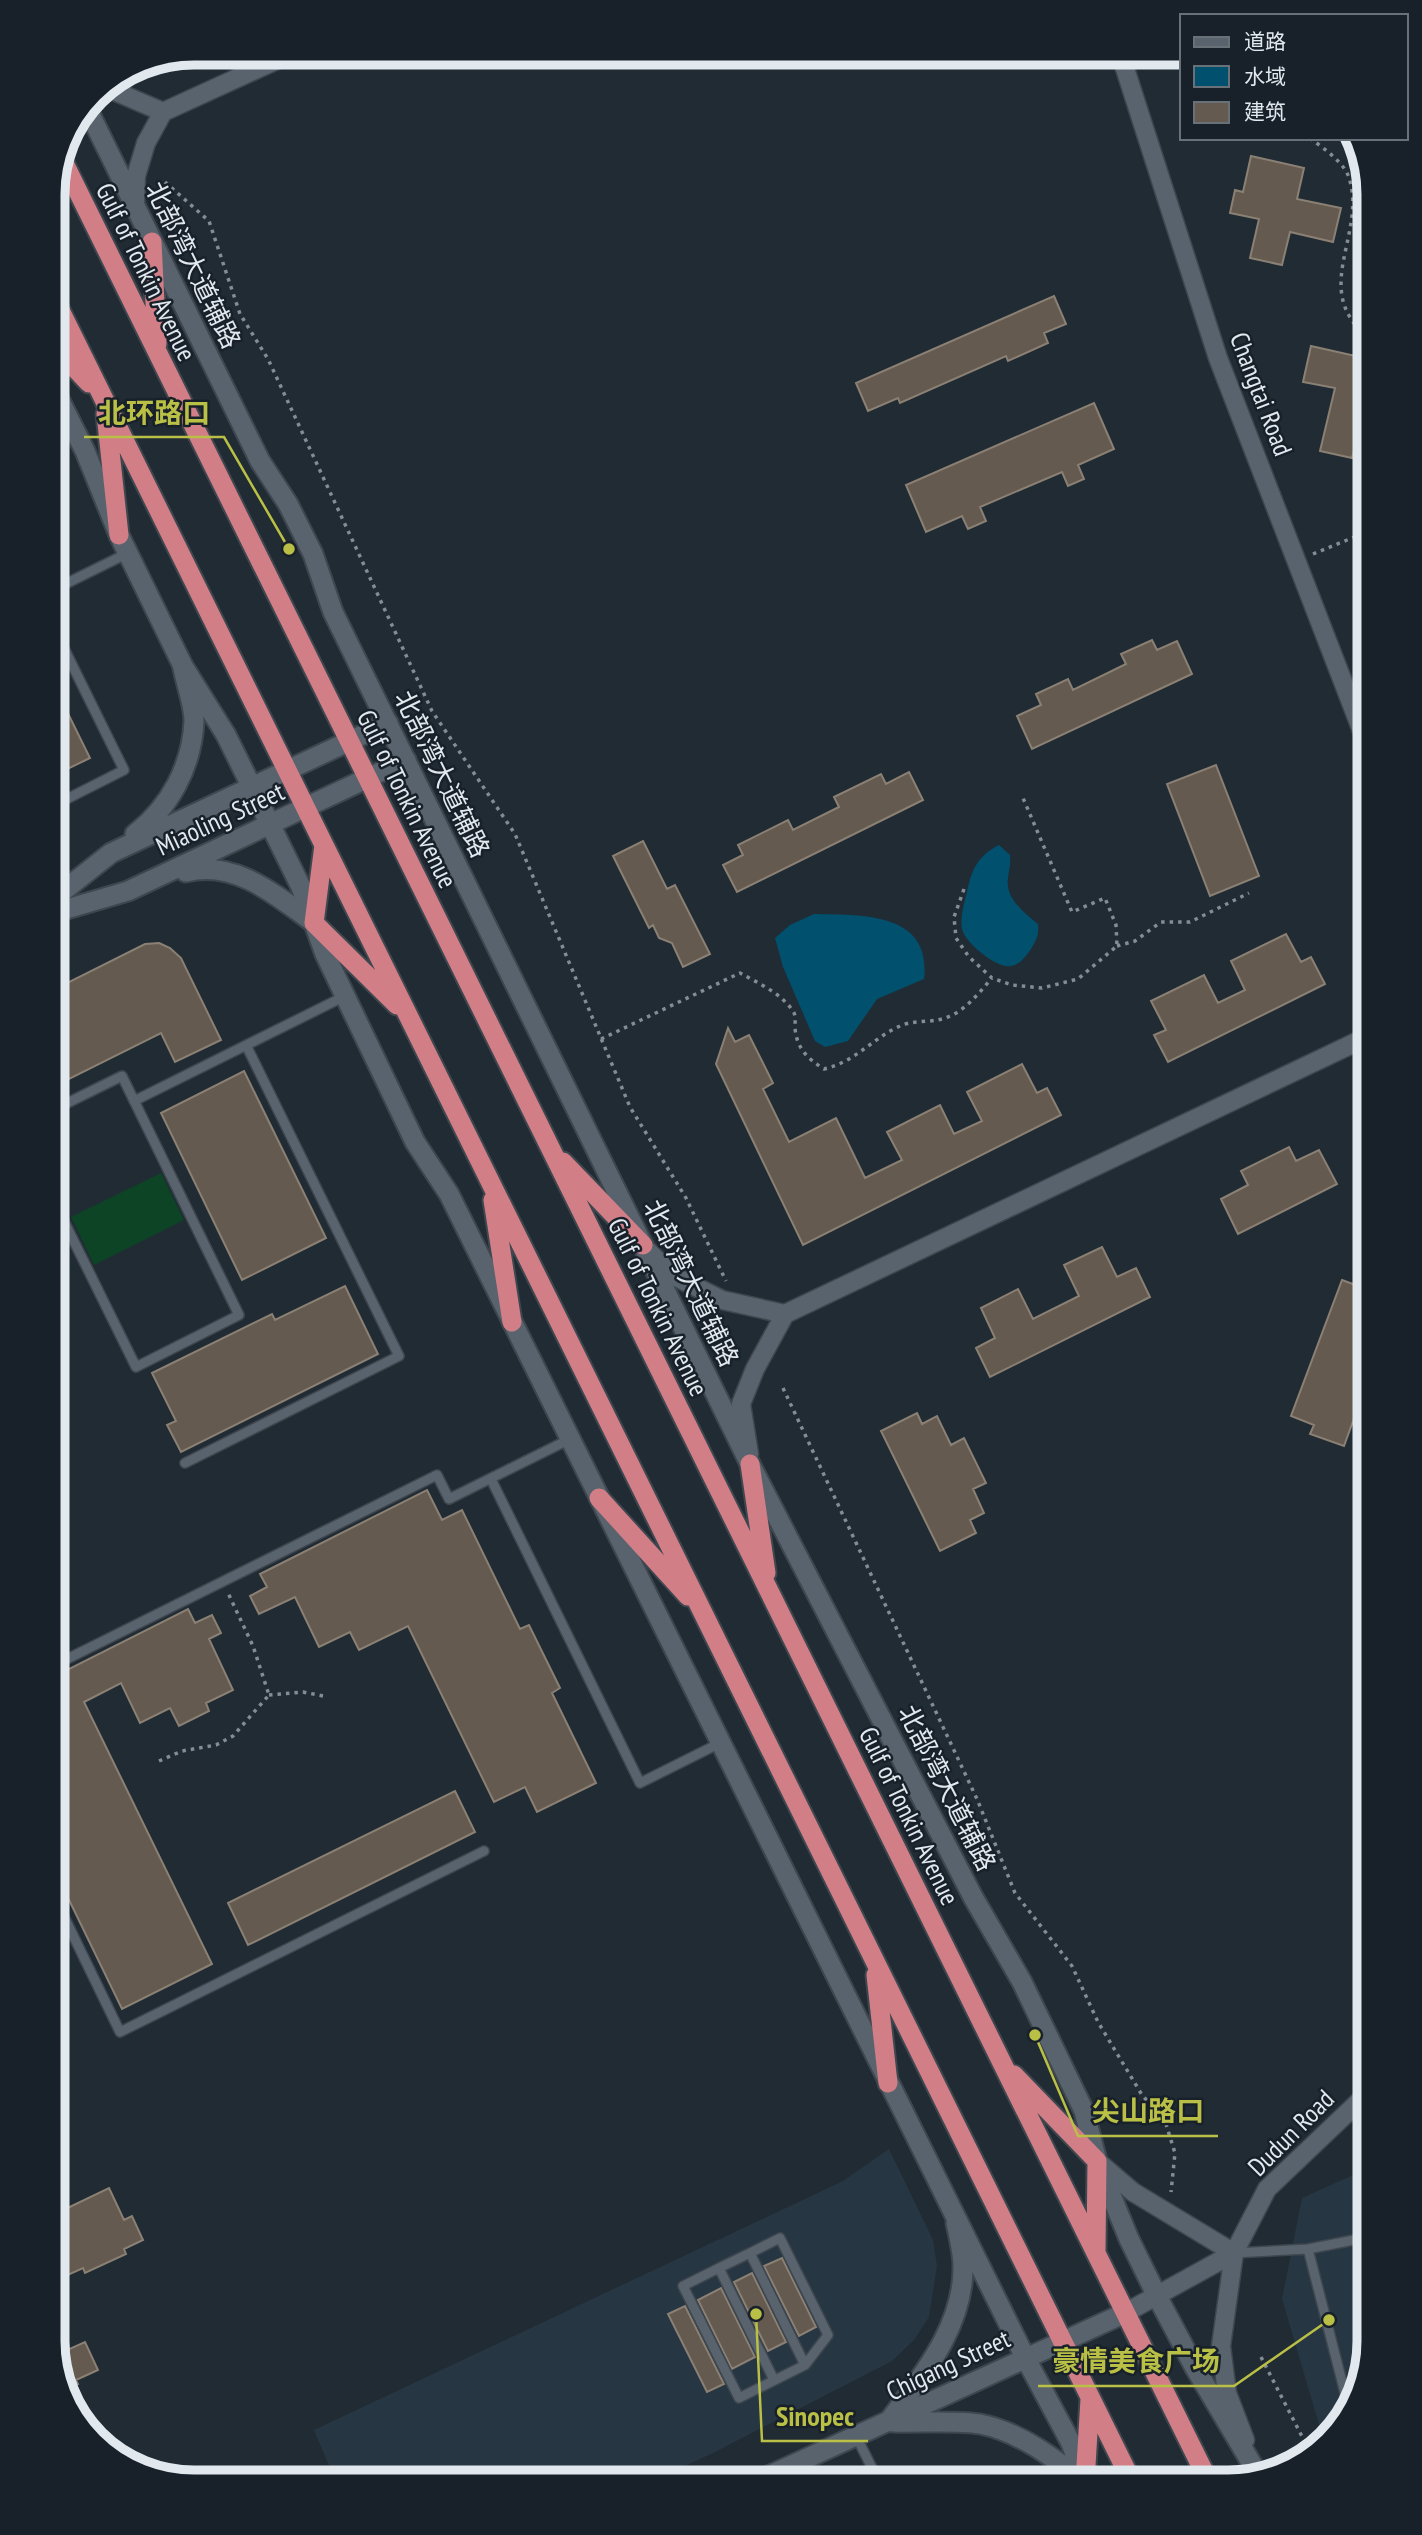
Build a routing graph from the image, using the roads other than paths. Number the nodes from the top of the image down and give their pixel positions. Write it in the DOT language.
graph roads {
  1 [pos="264,65"];
  2 [pos="1123,65"];
  3 [pos="115,91"];
  4 [pos="163,112"];
  5 [pos="91,116"];
  6 [pos="67,169"];
  7 [pos="135,206"];
  8 [pos="152,242"];
  9 [pos="65,320"];
  10 [pos="157,352"];
  11 [pos="65,358"];
  12 [pos="104,400"];
  13 [pos="65,412"];
  14 [pos="71,424"];
  15 [pos="65,427"];
  16 [pos="124,544"];
  17 [pos="65,582"];
  18 [pos="65,650"];
  19 [pos="183,667"];
  20 [pos="1357,716"];
  21 [pos="388,723"];
  22 [pos="349,741"];
  23 [pos="406,760"];
  24 [pos="287,771"];
  25 [pos="367,779"];
  26 [pos="252,787"];
  27 [pos="65,800"];
  28 [pos="305,808"];
  29 [pos="270,824"];
  30 [pos="324,845"];
  31 [pos="111,853"];
  32 [pos="65,889"];
  33 [pos="128,891"];
  34 [pos="65,909"];
  35 [pos="314,923"];
  36 [pos="345,996"];
  37 [pos="409,1017"];
  38 [pos="1357,1042"];
  39 [pos="246,1045"];
  40 [pos="134,1101"];
  41 [pos="65,1104"];
  42 [pos="550,1149"];
  43 [pos="490,1182"];
  44 [pos="65,1223"];
  45 [pos="643,1245"];
  46 [pos="785,1314"];
  47 [pos="512,1322"];
  48 [pos="570,1440"];
  49 [pos="185,1463"];
  50 [pos="750,1464"];
  51 [pos="491,1479"];
  52 [pos="599,1498"];
  53 [pos="769,1591"];
  54 [pos="703,1613"];
  55 [pos="65,1660"];
  56 [pos="720,1743"];
  57 [pos="484,1851"];
  58 [pos="65,1920"];
  59 [pos="874,1960"];
  60 [pos="1001,2062"];
  61 [pos="888,2083"];
  62 [pos="1357,2104"];
  63 [pos="1097,2161"];
  64 [pos="956,2218"];
  65 [pos="1357,2240"];
  66 [pos="1308,2249"];
  67 [pos="750,2253"];
  68 [pos="1234,2253"];
  69 [pos="1096,2254"];
  70 [pos="719,2268"];
  71 [pos="1157,2296"];
  72 [pos="1125,2313"];
  73 [pos="1063,2342"];
  74 [pos="1026,2359"];
  75 [pos="805,2365"];
  76 [pos="774,2380"];
  77 [pos="1345,2395"];
  78 [pos="1090,2398"];
  79 [pos="888,2422"];
  80 [pos="856,2436"];
  81 [pos="1254,2467"];
  82 [pos="1255,2467"];
  83 [pos="781,2470"];
  84 [pos="873,2470"];
  85 [pos="1070,2470"];
  86 [pos="1080,2470"];
  87 [pos="1086,2470"];
  88 [pos="1126,2470"];
  89 [pos="1203,2470"];
  1 -- 4 [label="street"];
  2 -- 20 [label="street, Changtai Road"];
  3 -- 4 [label="street"];
  4 -- 7 [label="street"];
  5 -- 7 [label="main road, 北部湾大道辅路"];
  6 -- 10 [label="highway, Gulf of Tonkin Avenue"];
  7 -- 8 [label="main road, 北部湾大道辅路"];
  8 -- 10 [label="highway"];
  8 -- 21 [label="main road, 北部湾大道辅路"];
  9 -- 12 [label="highway"];
  10 -- 22 [label="highway, Gulf of Tonkin Avenue"];
  11 -- 12 [label="highway"];
  12 -- 16 [label="highway"];
  12 -- 24 [label="highway"];
  13 -- 14 [label="main road"];
  14 -- 15 [label="lane"];
  14 -- 16 [label="main road"];
  16 -- 17 [label="lane"];
  16 -- 19 [label="main road"];
  18 -- 27 [label="lane"];
  19 -- 26 [label="main road"];
  19 -- 31 [label="main road"];
  21 -- 22 [label="main road, Miaoling Street"];
  21 -- 23 [label="main road, 北部湾大道辅路"];
  22 -- 24 [label="main road, Miaoling Street"];
  22 -- 25 [label="highway, Gulf of Tonkin Avenue"];
  23 -- 25 [label="main road, Miaoling Street"];
  23 -- 45 [label="main road, 北部湾大道辅路"];
  24 -- 26 [label="main road, Miaoling Street"];
  24 -- 28 [label="highway"];
  25 -- 28 [label="main road, Miaoling Street"];
  25 -- 42 [label="highway, Gulf of Tonkin Avenue"];
  26 -- 29 [label="main road"];
  26 -- 31 [label="main road, Miaoling Street"];
  28 -- 29 [label="main road, Miaoling Street"];
  28 -- 30 [label="highway"];
  29 -- 33 [label="main road, Miaoling Street"];
  29 -- 35 [label="main road"];
  30 -- 35 [label="highway"];
  30 -- 37 [label="highway"];
  31 -- 32 [label="main road, Miaoling Street"];
  33 -- 34 [label="main road, Miaoling Street"];
  33 -- 35 [label="main road"];
  35 -- 36 [label="main road"];
  35 -- 37 [label="highway"];
  36 -- 39 [label="lane"];
  36 -- 47 [label="main road"];
  37 -- 43 [label="highway"];
  38 -- 46 [label="street"];
  39 -- 40 [label="lane"];
  39 -- 49 [label="lane"];
  40 -- 41 [label="lane"];
  40 -- 44 [label="lane"];
  42 -- 45 [label="highway"];
  42 -- 53 [label="highway, Gulf of Tonkin Avenue"];
  43 -- 47 [label="highway"];
  43 -- 54 [label="highway"];
  45 -- 46 [label="street"];
  45 -- 50 [label="main road, 北部湾大道辅路"];
  46 -- 50 [label="street"];
  47 -- 48 [label="main road"];
  48 -- 51 [label="lane"];
  48 -- 52 [label="main road"];
  50 -- 53 [label="highway"];
  50 -- 63 [label="main road, 北部湾大道辅路"];
  51 -- 55 [label="lane"];
  51 -- 56 [label="lane"];
  52 -- 54 [label="highway"];
  52 -- 56 [label="main road"];
  53 -- 60 [label="highway, Gulf of Tonkin Avenue"];
  54 -- 59 [label="highway"];
  56 -- 61 [label="main road"];
  57 -- 58 [label="lane"];
  59 -- 61 [label="highway"];
  59 -- 73 [label="highway"];
  60 -- 63 [label="highway"];
  60 -- 69 [label="highway, Gulf of Tonkin Avenue"];
  61 -- 64 [label="main road"];
  62 -- 68 [label="street, Dudun Road"];
  63 -- 68 [label="street"];
  63 -- 69 [label="highway"];
  63 -- 71 [label="main road, 北部湾大道辅路"];
  64 -- 74 [label="main road"];
  64 -- 79 [label="main road"];
  65 -- 66 [label="lane"];
  66 -- 68 [label="lane"];
  66 -- 77 [label="lane"];
  67 -- 70 [label="lane"];
  67 -- 75 [label="lane"];
  67 -- 75 [label="lane"];
  68 -- 71 [label="street"];
  68 -- 82 [label="street"];
  69 -- 72 [label="highway, Gulf of Tonkin Avenue"];
  70 -- 76 [label="lane"];
  70 -- 76 [label="lane"];
  71 -- 72 [label="street"];
  71 -- 81 [label="main road, 北部湾大道辅路"];
  72 -- 73 [label="main road, Chigang Street"];
  72 -- 89 [label="highway, Gulf of Tonkin Avenue"];
  73 -- 74 [label="main road, Chigang Street"];
  73 -- 78 [label="highway"];
  74 -- 79 [label="main road, Chigang Street"];
  74 -- 86 [label="main road"];
  75 -- 76 [label="lane"];
  78 -- 87 [label="highway"];
  78 -- 88 [label="highway"];
  79 -- 80 [label="main road, Chigang Street"];
  79 -- 85 [label="main road"];
  80 -- 83 [label="main road, Chigang Street"];
  80 -- 84 [label="lane"];
}
